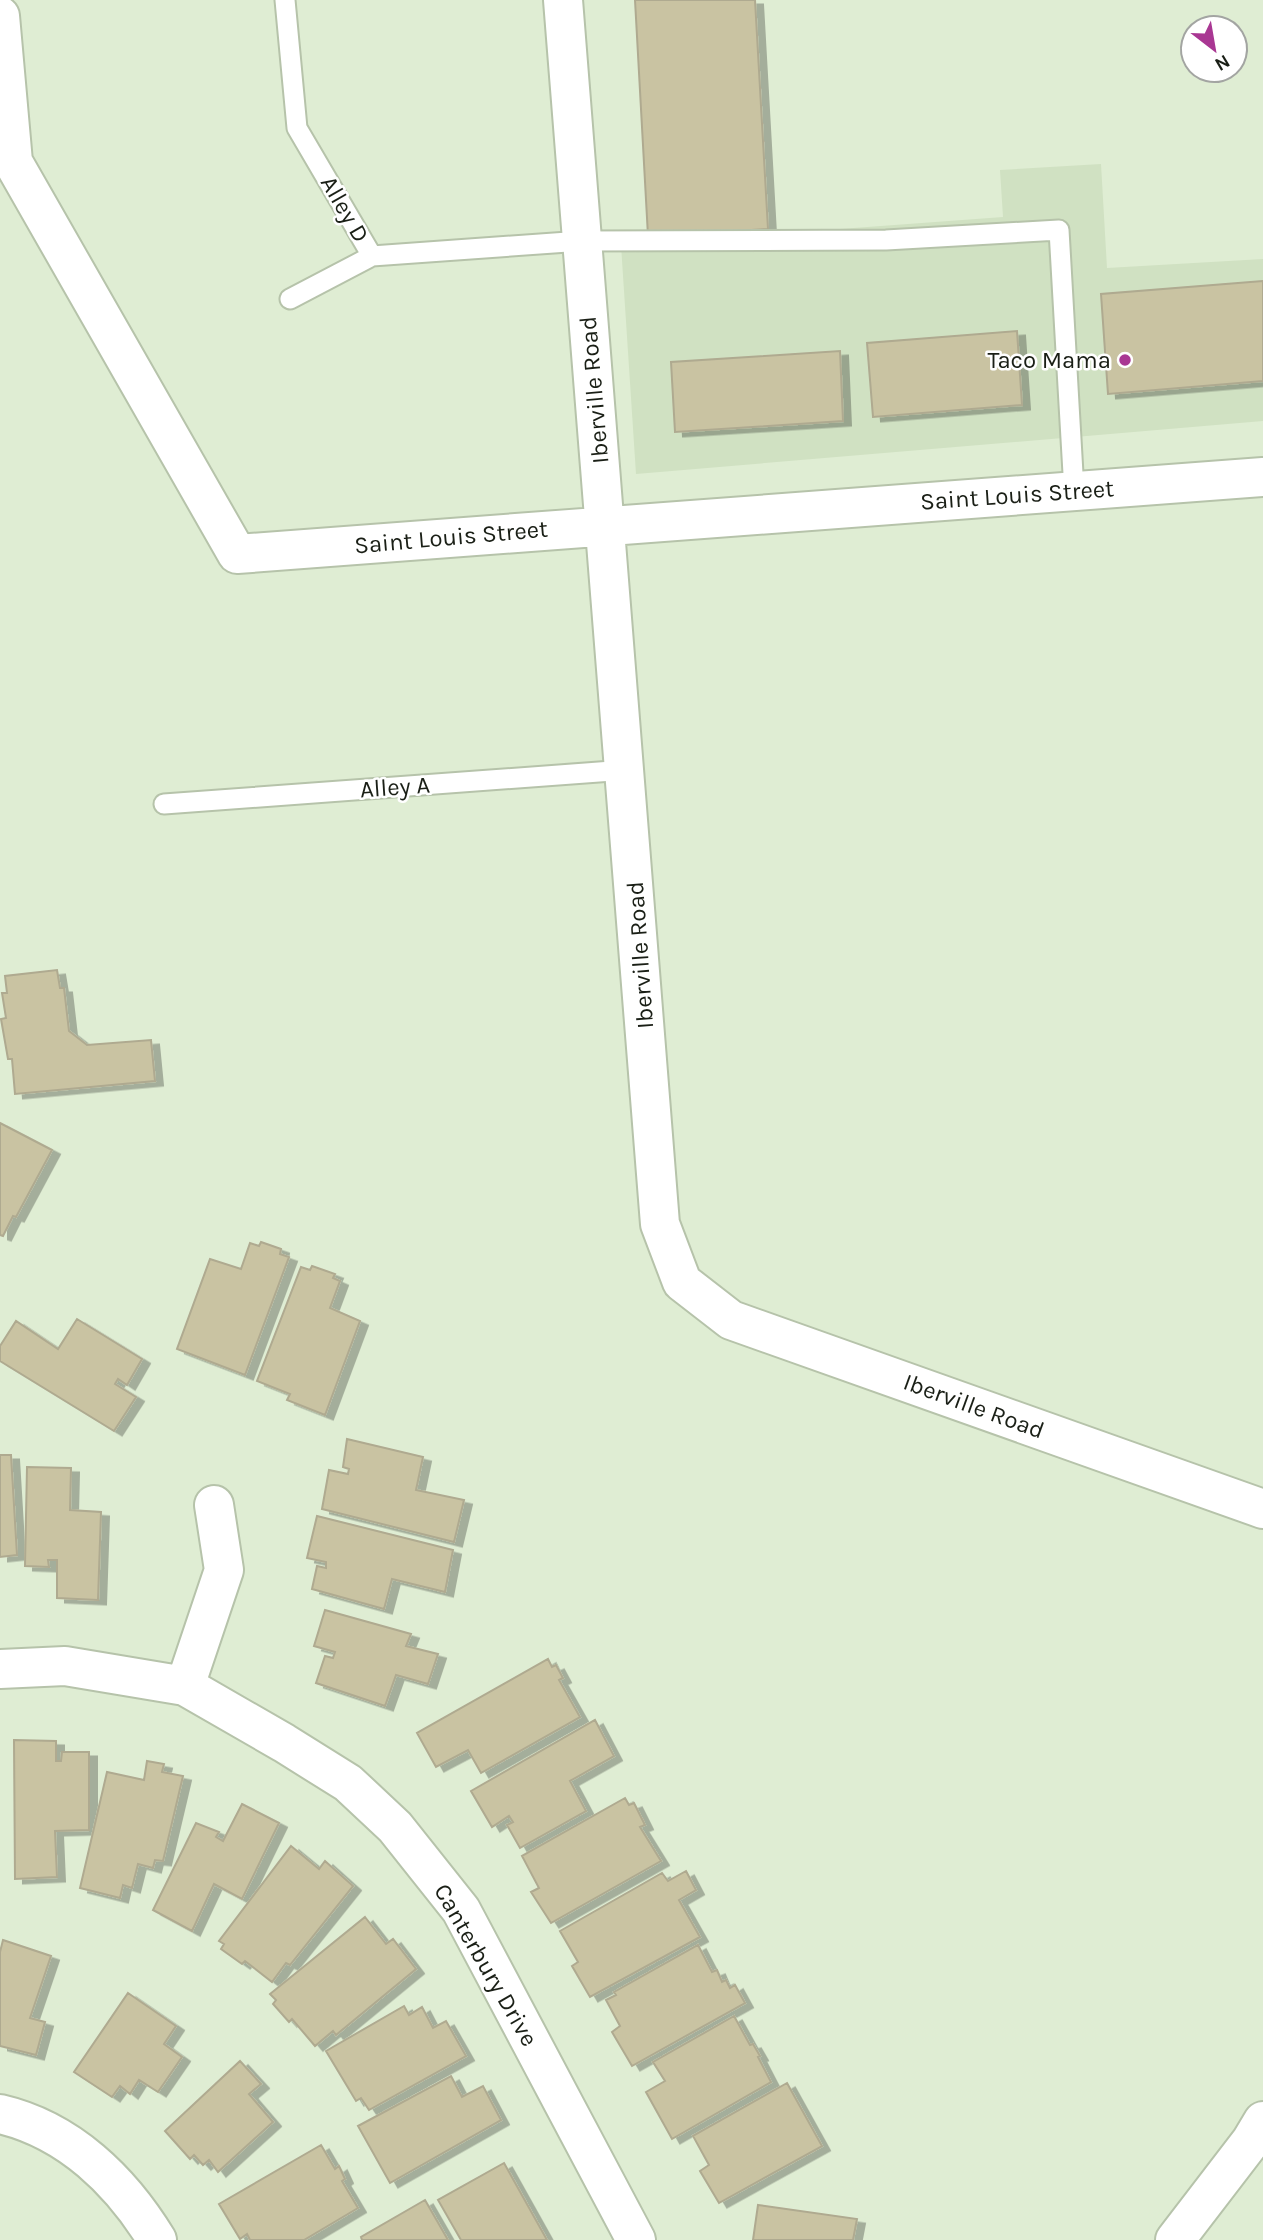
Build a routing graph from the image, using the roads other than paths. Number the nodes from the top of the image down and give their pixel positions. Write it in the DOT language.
graph roads {
  1 [pos="285,0"];
  2 [pos="563,0"];
  3 [pos="0,16"];
  4 [pos="582,241"];
  5 [pos="372,256"];
  6 [pos="290,299"];
  7 [pos="1263,477"];
  8 [pos="1074,491"];
  9 [pos="605,525"];
  10 [pos="626,771"];
  11 [pos="164,804"];
  12 [pos="214,1505"];
  13 [pos="1263,1509"];
  14 [pos="0,1670"];
  15 [pos="185,1686"];
  16 [pos="0,2114"];
  17 [pos="1263,2121"];
  18 [pos="157,2240"];
  19 [pos="636,2240"];
  20 [pos="1175,2240"];
  1 -- 5 [label="lane, Alley D"];
  2 -- 4 [label="street, Iberville Road"];
  3 -- 9 [label="street, Saint Louis Street"];
  4 -- 5 [label="lane, Alley D"];
  4 -- 8 [label="lane, Alley D"];
  4 -- 9 [label="street, Iberville Road"];
  5 -- 6 [label="lane"];
  7 -- 8 [label="street, Saint Louis Street"];
  8 -- 9 [label="street, Saint Louis Street"];
  9 -- 10 [label="street, Iberville Road"];
  10 -- 11 [label="lane, Alley A"];
  10 -- 13 [label="street, Iberville Road"];
  12 -- 15 [label="street"];
  14 -- 15 [label="street, Canterbury Drive"];
  15 -- 19 [label="street, Canterbury Drive"];
  16 -- 18 [label="street"];
  17 -- 20 [label="street"];
}
